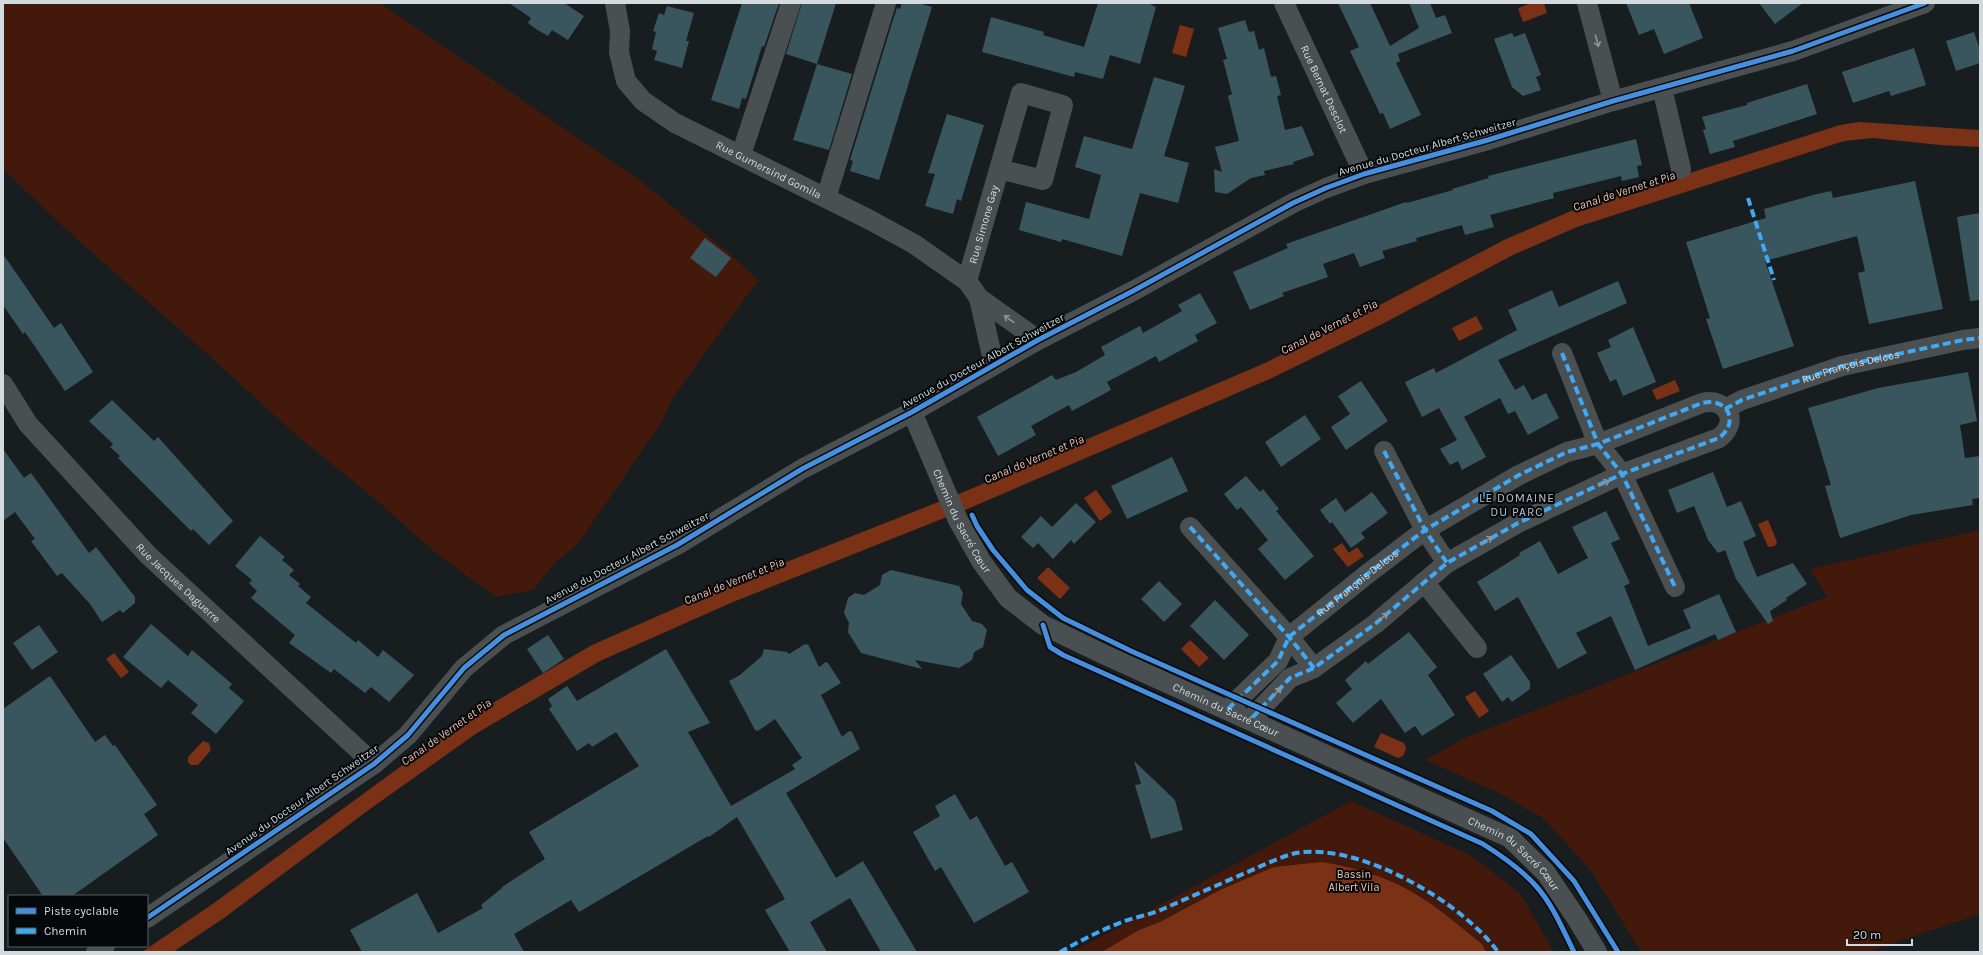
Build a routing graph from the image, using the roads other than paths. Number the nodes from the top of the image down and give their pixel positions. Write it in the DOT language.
graph roads {
  1 [pos="791,3"];
  2 [pos="886,3"];
  3 [pos="1284,3"];
  4 [pos="1587,3"];
  5 [pos="1925,3"];
  6 [pos="617,5"];
  7 [pos="1662,88"];
  8 [pos="1613,101"];
  9 [pos="741,155"];
  10 [pos="999,168"];
  11 [pos="1681,169"];
  12 [pos="1364,174"];
  13 [pos="826,198"];
  14 [pos="967,281"];
  15 [pos="979,298"];
  16 [pos="1980,338"];
  17 [pos="1038,340"];
  18 [pos="1562,353"];
  19 [pos="994,365"];
  20 [pos="5,392"];
  21 [pos="1725,409"];
  22 [pos="912,412"];
  23 [pos="1598,444"];
  24 [pos="1384,451"];
  25 [pos="1622,474"];
  26 [pos="1190,528"];
  27 [pos="1425,530"];
  28 [pos="1447,563"];
  29 [pos="1424,582"];
  30 [pos="1675,587"];
  31 [pos="1290,637"];
  32 [pos="1477,648"];
  33 [pos="1314,668"];
  34 [pos="1228,709"];
  35 [pos="1250,720"];
  36 [pos="374,764"];
  37 [pos="148,917"];
  38 [pos="1597,952"];
  1 -- 9 [label="street"];
  2 -- 13 [label="street"];
  3 -- 12 [label="street, Rue Bernat Desclot"];
  4 -- 8 [label="street, one-way"];
  5 -- 7 [label="street, Avenue du Docteur Albert Schweitzer"];
  6 -- 9 [label="street, Rue Gumersind Gomila"];
  7 -- 8 [label="street, Avenue du Docteur Albert Schweitzer"];
  7 -- 11 [label="street"];
  8 -- 12 [label="street, Avenue du Docteur Albert Schweitzer"];
  9 -- 13 [label="street, Rue Gumersind Gomila"];
  10 -- 14 [label="street, Rue Simone Gay"];
  12 -- 17 [label="street, Avenue du Docteur Albert Schweitzer"];
  13 -- 14 [label="street, Rue Gumersind Gomila"];
  14 -- 15 [label="street, Rue Gumersind Gomila"];
  17 -- 15 [label="street, Rue Gumersind Gomila, one-way"];
  15 -- 19 [label="street, Rue Gumersind Gomila"];
  16 -- 21 [label="street, Rue François Delcos"];
  17 -- 19 [label="street, Avenue du Docteur Albert Schweitzer"];
  18 -- 23 [label="street"];
  19 -- 22 [label="street, Avenue du Docteur Albert Schweitzer"];
  20 -- 36 [label="street, Rue Jacques Daguerre"];
  21 -- 23 [label="street, Rue François Delcos"];
  21 -- 25 [label="street"];
  22 -- 34 [label="street, Chemin du Sacré Cœur"];
  22 -- 36 [label="street, Avenue du Docteur Albert Schweitzer"];
  23 -- 25 [label="street"];
  23 -- 27 [label="street, Rue François Delcos"];
  24 -- 27 [label="street"];
  28 -- 25 [label="street, one-way"];
  25 -- 30 [label="street"];
  26 -- 31 [label="street"];
  27 -- 28 [label="street"];
  27 -- 31 [label="street, Rue François Delcos"];
  28 -- 29 [label="street"];
  29 -- 32 [label="street"];
  33 -- 29 [label="street, one-way"];
  31 -- 33 [label="street"];
  31 -- 34 [label="street, Rue François Delcos"];
  35 -- 33 [label="street, one-way"];
  34 -- 35 [label="street, Chemin du Sacré Cœur"];
  35 -- 38 [label="street, Chemin du Sacré Cœur"];
  36 -- 37 [label="street, Avenue du Docteur Albert Schweitzer"];
}
